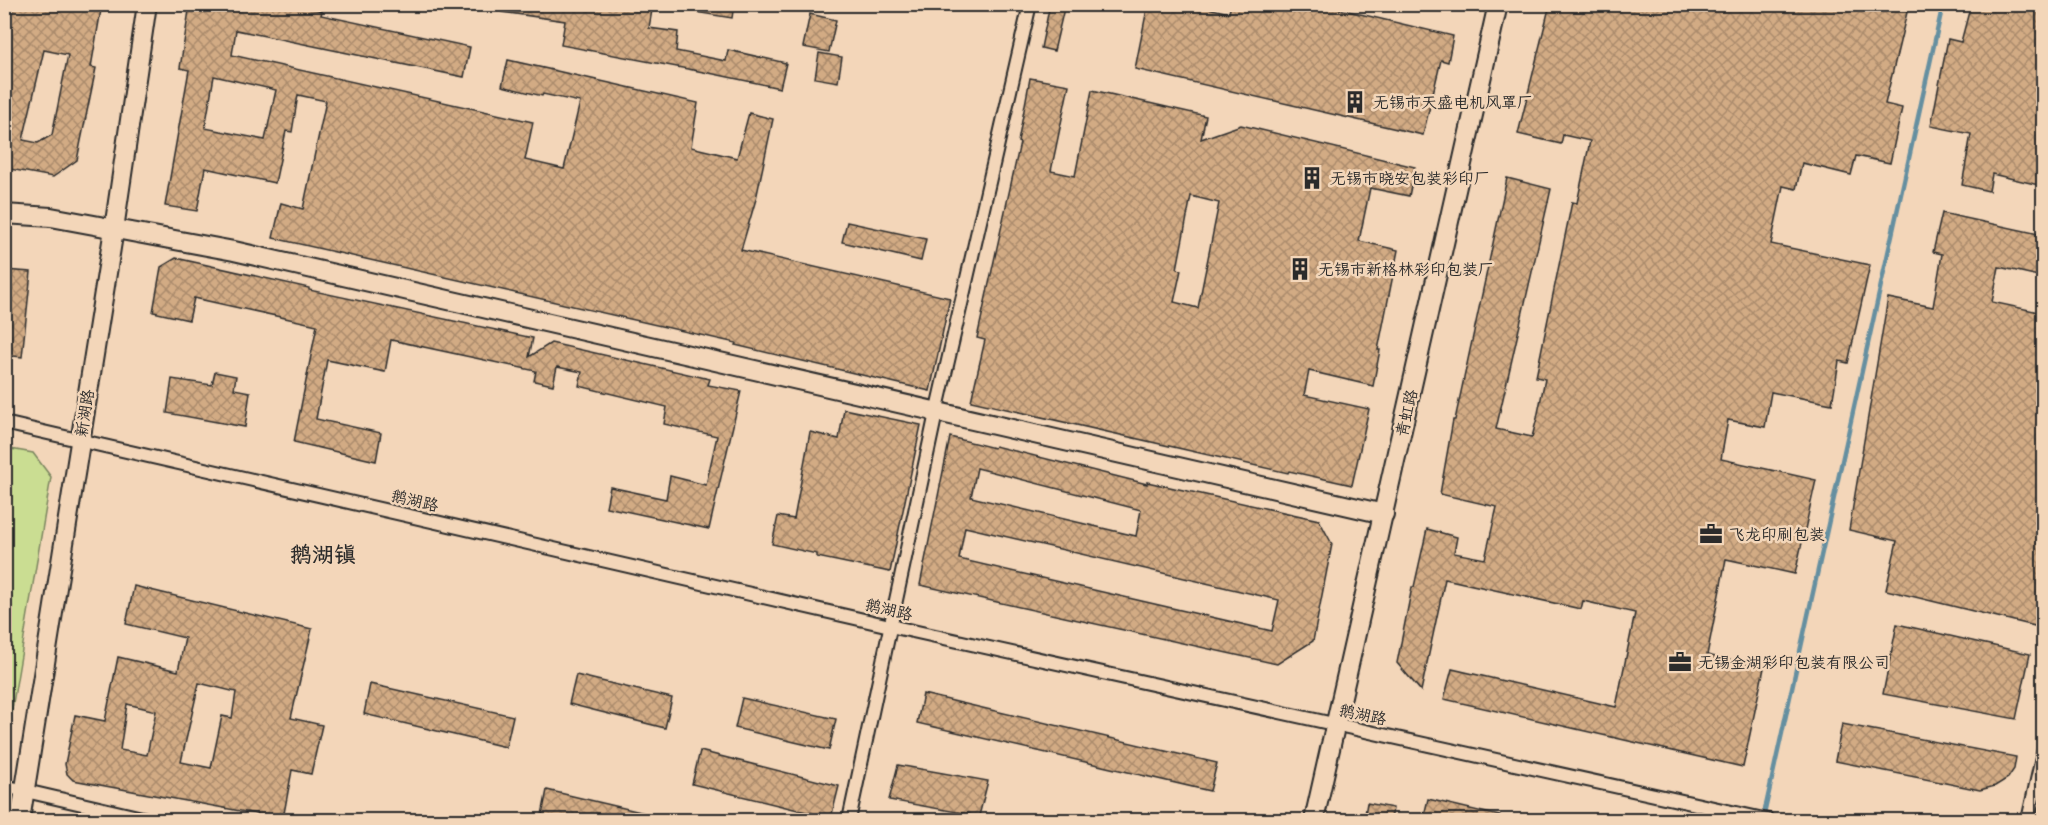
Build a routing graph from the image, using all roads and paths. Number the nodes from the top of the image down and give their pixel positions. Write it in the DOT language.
graph roads {
  1 [pos="147,4"];
  2 [pos="1030,4"];
  3 [pos="1498,4"];
  4 [pos="4,214"];
  5 [pos="114,229"];
  6 [pos="936,413"];
  7 [pos="4,423"];
  8 [pos="79,440"];
  9 [pos="1384,514"];
  10 [pos="890,626"];
  11 [pos="1336,725"];
  12 [pos="2043,749"];
  13 [pos="4,786"];
  14 [pos="25,790"];
  15 [pos="20,820"];
  16 [pos="151,820"];
  17 [pos="849,820"];
  18 [pos="1314,820"];
  19 [pos="1768,820"];
  20 [pos="2028,820"];
  1 -- 5 [label="street, 新湖路"];
  2 -- 6 [label="street"];
  3 -- 9 [label="street, 青虹路"];
  4 -- 5 [label="street"];
  5 -- 6 [label="street"];
  5 -- 8 [label="street, 新湖路"];
  6 -- 9 [label="street"];
  6 -- 10 [label="street"];
  7 -- 8 [label="street, 鹅湖路"];
  8 -- 10 [label="street, 鹅湖路"];
  8 -- 14 [label="street, 新湖路"];
  9 -- 11 [label="street, 青虹路"];
  10 -- 11 [label="street, 鹅湖路"];
  10 -- 17 [label="street"];
  11 -- 18 [label="street, 青虹路"];
  11 -- 19 [label="street, 鹅湖路"];
  12 -- 20 [label="street"];
  13 -- 14 [label="street"];
  14 -- 15 [label="street, 新湖路"];
  14 -- 16 [label="street"];
}
